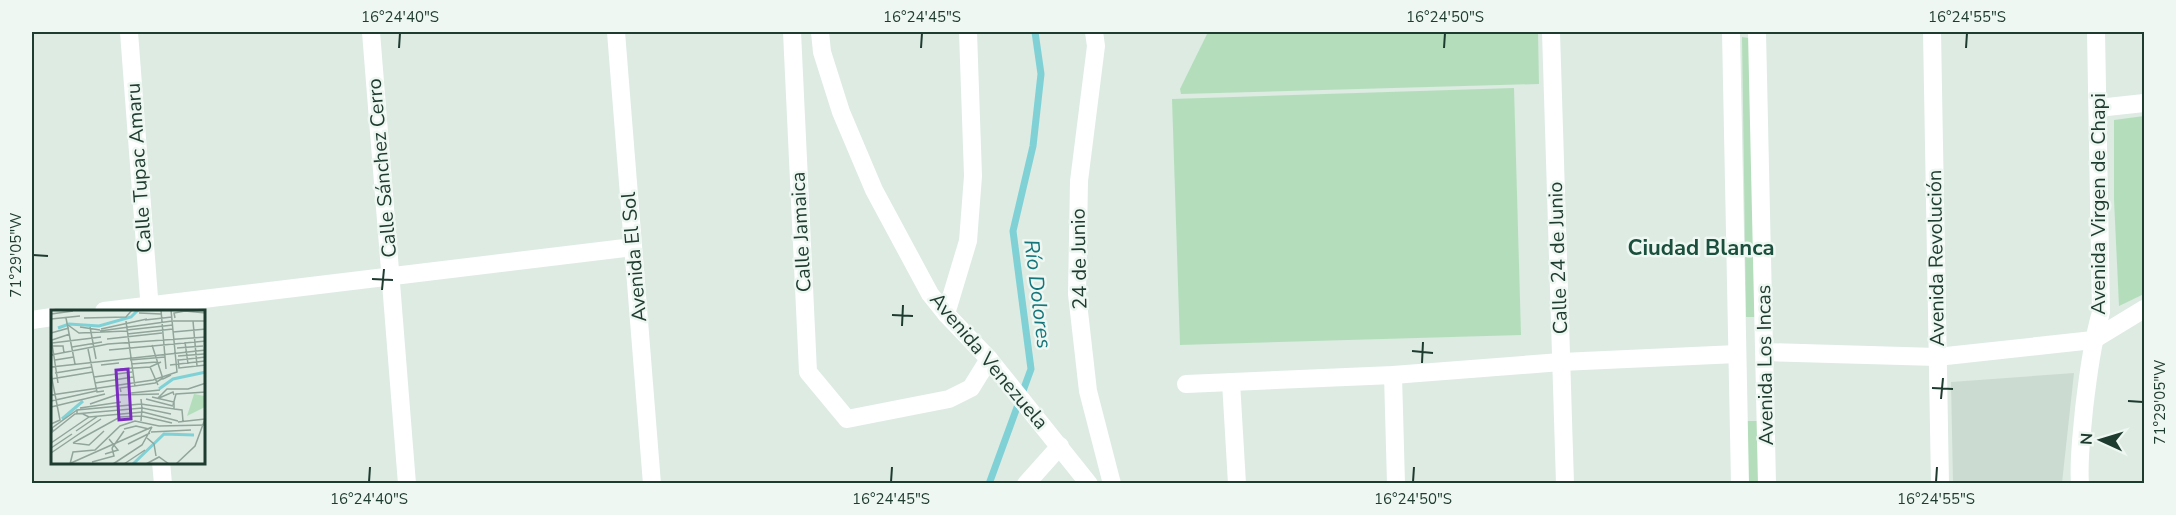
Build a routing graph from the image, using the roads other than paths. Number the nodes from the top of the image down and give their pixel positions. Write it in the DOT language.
graph roads {
  1 [pos="129,32"];
  2 [pos="371,32"];
  3 [pos="616,32"];
  4 [pos="792,32"];
  5 [pos="820,32"];
  6 [pos="968,32"];
  7 [pos="1094,32"];
  8 [pos="1551,32"];
  9 [pos="1731,32"];
  10 [pos="1757,32"];
  11 [pos="1932,32"];
  12 [pos="2096,32"];
  13 [pos="2145,103"];
  14 [pos="2098,108"];
  15 [pos="633,247"];
  16 [pos="391,276"];
  17 [pos="150,308"];
  18 [pos="2145,309"];
  19 [pos="119,310"];
  20 [pos="946,314"];
  21 [pos="51,317"];
  22 [pos="32,320"];
  23 [pos="2093,340"];
  24 [pos="1765,352"];
  25 [pos="1737,354"];
  26 [pos="1937,357"];
  27 [pos="1561,362"];
  28 [pos="993,365"];
  29 [pos="1394,375"];
  30 [pos="1231,382"];
  31 [pos="1186,384"];
  32 [pos="1060,446"];
  33 [pos="161,464"];
  34 [pos="163,483"];
  35 [pos="407,483"];
  36 [pos="652,483"];
  37 [pos="1026,483"];
  38 [pos="1089,483"];
  39 [pos="1112,483"];
  40 [pos="1237,483"];
  41 [pos="1396,483"];
  42 [pos="1565,483"];
  43 [pos="1740,483"];
  44 [pos="1767,483"];
  45 [pos="1940,483"];
  46 [pos="2080,483"];
  1 -- 17 [label="street, Calle Tupac Amaru"];
  2 -- 16 [label="street, Calle Sánchez Cerro"];
  3 -- 15 [label="street, Avenida El Sol"];
  4 -- 28 [label="street, Calle Jamaica"];
  5 -- 20 [label="street, Avenida Venezuela"];
  6 -- 20 [label="street"];
  7 -- 39 [label="street, 24 de Junio"];
  8 -- 27 [label="street, Calle 24 de Junio"];
  9 -- 25 [label="street, Avenida Los Incas"];
  10 -- 24 [label="street, Avenida Los Incas"];
  11 -- 26 [label="street, Avenida Revolución"];
  12 -- 14 [label="street, Avenida Virgen de Chapi"];
  13 -- 14 [label="street"];
  14 -- 23 [label="street, Avenida Virgen de Chapi"];
  15 -- 16 [label="street"];
  15 -- 36 [label="street, Avenida El Sol"];
  16 -- 17 [label="street"];
  16 -- 35 [label="street, Calle Sánchez Cerro"];
  17 -- 19 [label="street"];
  18 -- 23 [label="street"];
  20 -- 28 [label="street, Avenida Venezuela"];
  21 -- 22 [label="street"];
  23 -- 26 [label="street"];
  23 -- 46 [label="street, Avenida Virgen de Chapi"];
  24 -- 26 [label="street"];
  24 -- 44 [label="street, Avenida Los Incas"];
  25 -- 27 [label="street"];
  25 -- 43 [label="street, Avenida Los Incas"];
  26 -- 45 [label="street, Avenida Revolución"];
  27 -- 29 [label="street"];
  27 -- 42 [label="street, Calle 24 de Junio"];
  28 -- 32 [label="street, Avenida Venezuela"];
  29 -- 30 [label="street"];
  29 -- 41 [label="street"];
  30 -- 31 [label="street"];
  30 -- 40 [label="street"];
  32 -- 37 [label="street"];
  32 -- 38 [label="street, Avenida Venezuela"];
  33 -- 34 [label="street"];
}
